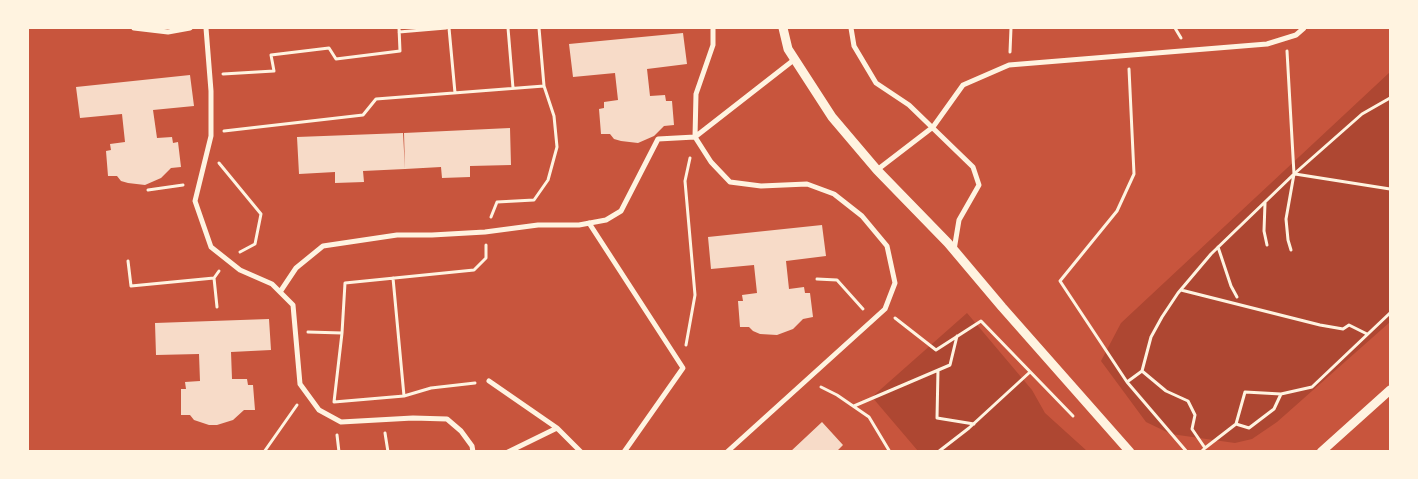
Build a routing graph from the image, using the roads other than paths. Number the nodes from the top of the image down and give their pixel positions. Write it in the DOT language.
graph roads {
  1 [pos="134,28"];
  2 [pos="190,28"];
  3 [pos="206,28"];
  4 [pos="713,28"];
  5 [pos="783,28"];
  6 [pos="852,28"];
  7 [pos="1304,28"];
  8 [pos="795,60"];
  9 [pos="933,127"];
  10 [pos="695,137"];
  11 [pos="877,170"];
  12 [pos="589,224"];
  13 [pos="954,250"];
  14 [pos="280,292"];
  15 [pos="489,381"];
  16 [pos="1390,390"];
  17 [pos="557,428"];
  18 [pos="472,452"];
  19 [pos="508,452"];
  20 [pos="581,452"];
  21 [pos="624,452"];
  22 [pos="727,452"];
  23 [pos="1130,452"];
  24 [pos="1321,452"];
  1 -- 2 [label="street"];
  3 -- 14 [label="street"];
  4 -- 10 [label="street"];
  5 -- 8 [label="street"];
  6 -- 9 [label="street"];
  7 -- 9 [label="street"];
  8 -- 10 [label="street"];
  8 -- 11 [label="street"];
  9 -- 11 [label="street"];
  9 -- 13 [label="street"];
  10 -- 12 [label="street"];
  10 -- 22 [label="street"];
  11 -- 13 [label="street"];
  12 -- 14 [label="street"];
  12 -- 21 [label="street"];
  13 -- 23 [label="street"];
  14 -- 18 [label="street"];
  15 -- 17 [label="street"];
  16 -- 24 [label="street"];
  17 -- 19 [label="street"];
  17 -- 20 [label="street"];
}
